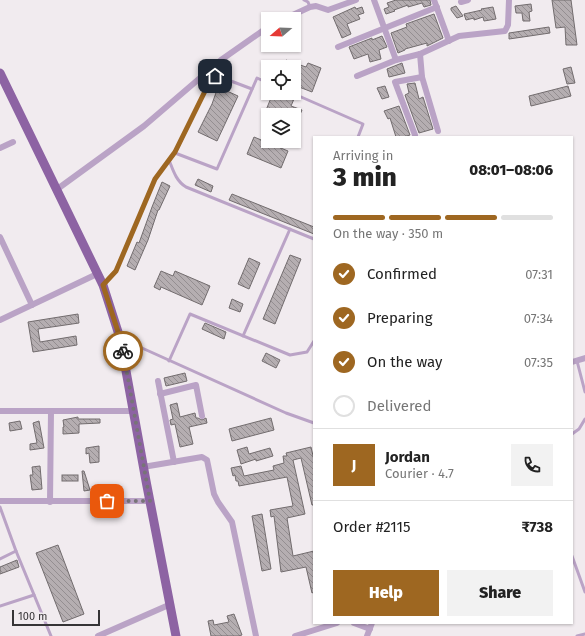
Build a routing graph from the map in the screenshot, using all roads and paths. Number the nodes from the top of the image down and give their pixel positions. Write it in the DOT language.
graph roads {
  1 [pos="304,0"];
  2 [pos="356,0"];
  3 [pos="374,0"];
  4 [pos="434,0"];
  5 [pos="468,0"];
  6 [pos="509,0"];
  7 [pos="461,2"];
  8 [pos="310,7"];
  9 [pos="437,7"];
  10 [pos="299,12"];
  11 [pos="384,28"];
  12 [pos="261,32"];
  13 [pos="449,41"];
  14 [pos="338,47"];
  15 [pos="420,54"];
  16 [pos="396,60"];
  17 [pos="0,72"];
  18 [pos="357,76"];
  19 [pos="422,77"];
  20 [pos="261,80"];
  21 [pos="252,90"];
  22 [pos="301,97"];
  23 [pos="438,131"];
  24 [pos="415,135"];
  25 [pos="358,136"];
  26 [pos="13,142"];
  27 [pos="0,148"];
  28 [pos="175,152"];
  29 [pos="169,160"];
  30 [pos="56,190"];
  31 [pos="290,229"];
  32 [pos="0,237"];
  33 [pos="313,239"];
  34 [pos="97,274"];
  35 [pos="103,285"];
  36 [pos="32,305"];
  37 [pos="0,320"];
  38 [pos="243,336"];
  39 [pos="120,338"];
  40 [pos="313,343"];
  41 [pos="585,358"];
  42 [pos="169,361"];
  43 [pos="575,362"];
  44 [pos="158,381"];
  45 [pos="585,392"];
  46 [pos="160,394"];
  47 [pos="0,411"];
  48 [pos="51,411"];
  49 [pos="134,411"];
  50 [pos="202,416"];
  51 [pos="585,419"];
  52 [pos="313,424"];
  53 [pos="573,433"];
  54 [pos="174,462"];
  55 [pos="143,467"];
  56 [pos="0,501"];
  57 [pos="150,501"];
  58 [pos="50,502"];
  59 [pos="0,507"];
  60 [pos="16,551"];
  61 [pos="0,559"];
  62 [pos="573,559"];
  63 [pos="585,592"];
  64 [pos="34,595"];
  65 [pos="170,604"];
  66 [pos="0,606"];
  67 [pos="334,624"];
  68 [pos="360,624"];
  69 [pos="371,626"];
  70 [pos="585,634"];
  71 [pos="51,636"];
  72 [pos="98,636"];
  73 [pos="176,636"];
  74 [pos="256,636"];
  75 [pos="295,636"];
  76 [pos="367,636"];
  77 [pos="577,636"];
  1 -- 8 [label="lane"];
  2 -- 8 [label="street"];
  3 -- 11 [label="street"];
  4 -- 9 [label="street"];
  5 -- 7 [label="street"];
  6 -- 13 [label="street"];
  8 -- 10 [label="street"];
  9 -- 11 [label="street"];
  9 -- 13 [label="street"];
  11 -- 14 [label="street"];
  11 -- 16 [label="street"];
  12 -- 30 [label="street"];
  13 -- 15 [label="street"];
  15 -- 16 [label="street"];
  15 -- 19 [label="street"];
  16 -- 18 [label="street"];
  17 -- 30 [label="main road"];
  19 -- 23 [label="street"];
  19 -- 24 [label="street"];
  20 -- 21 [label="lane"];
  21 -- 28 [label="lane"];
  21 -- 28 [label="lane"];
  22 -- 25 [label="lane"];
  26 -- 27 [label="street"];
  28 -- 29 [label="lane"];
  29 -- 31 [label="lane"];
  29 -- 35 [label="lane"];
  30 -- 34 [label="main road"];
  31 -- 33 [label="lane"];
  31 -- 38 [label="lane"];
  32 -- 36 [label="street"];
  34 -- 35 [label="main road"];
  34 -- 36 [label="street"];
  35 -- 39 [label="main road"];
  36 -- 37 [label="street"];
  38 -- 40 [label="lane"];
  38 -- 42 [label="lane"];
  39 -- 42 [label="lane"];
  39 -- 49 [label="main road"];
  41 -- 43 [label="street"];
  42 -- 52 [label="lane"];
  43 -- 45 [label="lane"];
  44 -- 46 [label="street"];
  46 -- 50 [label="street"];
  46 -- 54 [label="street"];
  47 -- 48 [label="street"];
  48 -- 49 [label="street"];
  48 -- 58 [label="street"];
  49 -- 55 [label="main road"];
  51 -- 53 [label="lane"];
  54 -- 55 [label="street"];
  54 -- 74 [label="street"];
  55 -- 57 [label="main road"];
  56 -- 58 [label="street"];
  57 -- 58 [label="street"];
  57 -- 65 [label="main road"];
  59 -- 60 [label="lane"];
  60 -- 61 [label="lane"];
  60 -- 64 [label="lane"];
  62 -- 63 [label="lane"];
  64 -- 66 [label="lane"];
  64 -- 71 [label="lane"];
  65 -- 72 [label="street"];
  65 -- 73 [label="main road"];
  67 -- 75 [label="street"];
  68 -- 69 [label="street"];
  69 -- 76 [label="street"];
  70 -- 77 [label="lane"];
}
